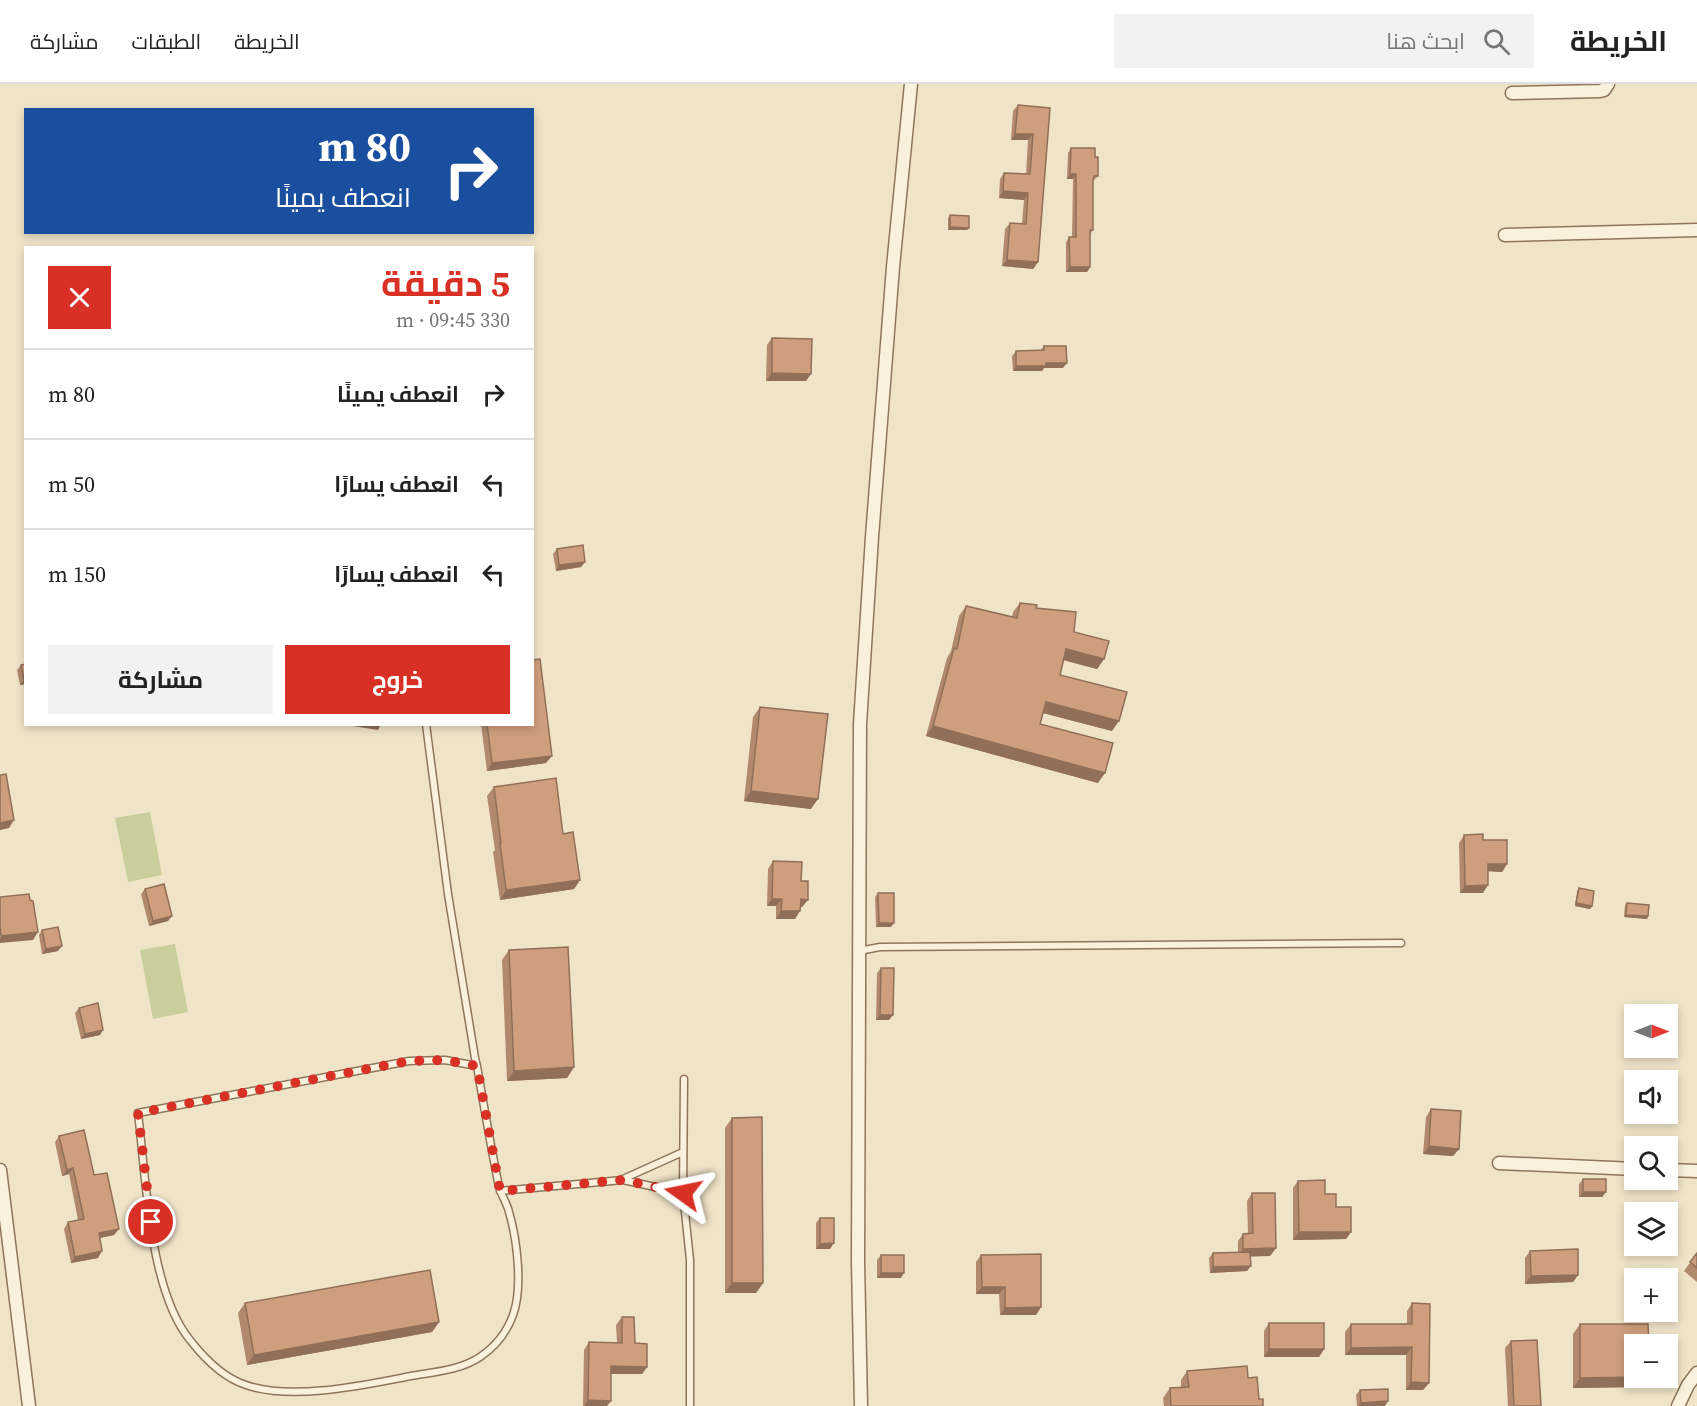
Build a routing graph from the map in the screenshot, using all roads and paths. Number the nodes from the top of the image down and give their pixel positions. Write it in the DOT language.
graph roads {
  1 [pos="911,84"];
  2 [pos="1608,84"];
  3 [pos="1512,93"];
  4 [pos="1697,230"];
  5 [pos="1505,235"];
  6 [pos="426,726"];
  7 [pos="1401,943"];
  8 [pos="858,951"];
  9 [pos="477,1066"];
  10 [pos="684,1079"];
  11 [pos="683,1152"];
  12 [pos="1499,1163"];
  13 [pos="1624,1169"];
  14 [pos="0,1170"];
  15 [pos="1678,1170"];
  16 [pos="1697,1171"];
  17 [pos="623,1180"];
  18 [pos="500,1191"];
  19 [pos="683,1193"];
  20 [pos="1697,1373"];
  21 [pos="29,1406"];
  22 [pos="690,1406"];
  23 [pos="861,1406"];
  24 [pos="1677,1406"];
  1 -- 8 [label="street"];
  2 -- 3 [label="street"];
  4 -- 5 [label="street"];
  6 -- 9 [label="lane"];
  7 -- 8 [label="lane"];
  8 -- 23 [label="street"];
  9 -- 18 [label="lane"];
  9 -- 18 [label="lane"];
  10 -- 11 [label="lane"];
  11 -- 17 [label="lane"];
  11 -- 19 [label="lane"];
  12 -- 13 [label="street"];
  14 -- 21 [label="street"];
  15 -- 16 [label="street"];
  17 -- 18 [label="lane"];
  17 -- 19 [label="lane"];
  19 -- 22 [label="lane"];
  20 -- 24 [label="street"];
}
